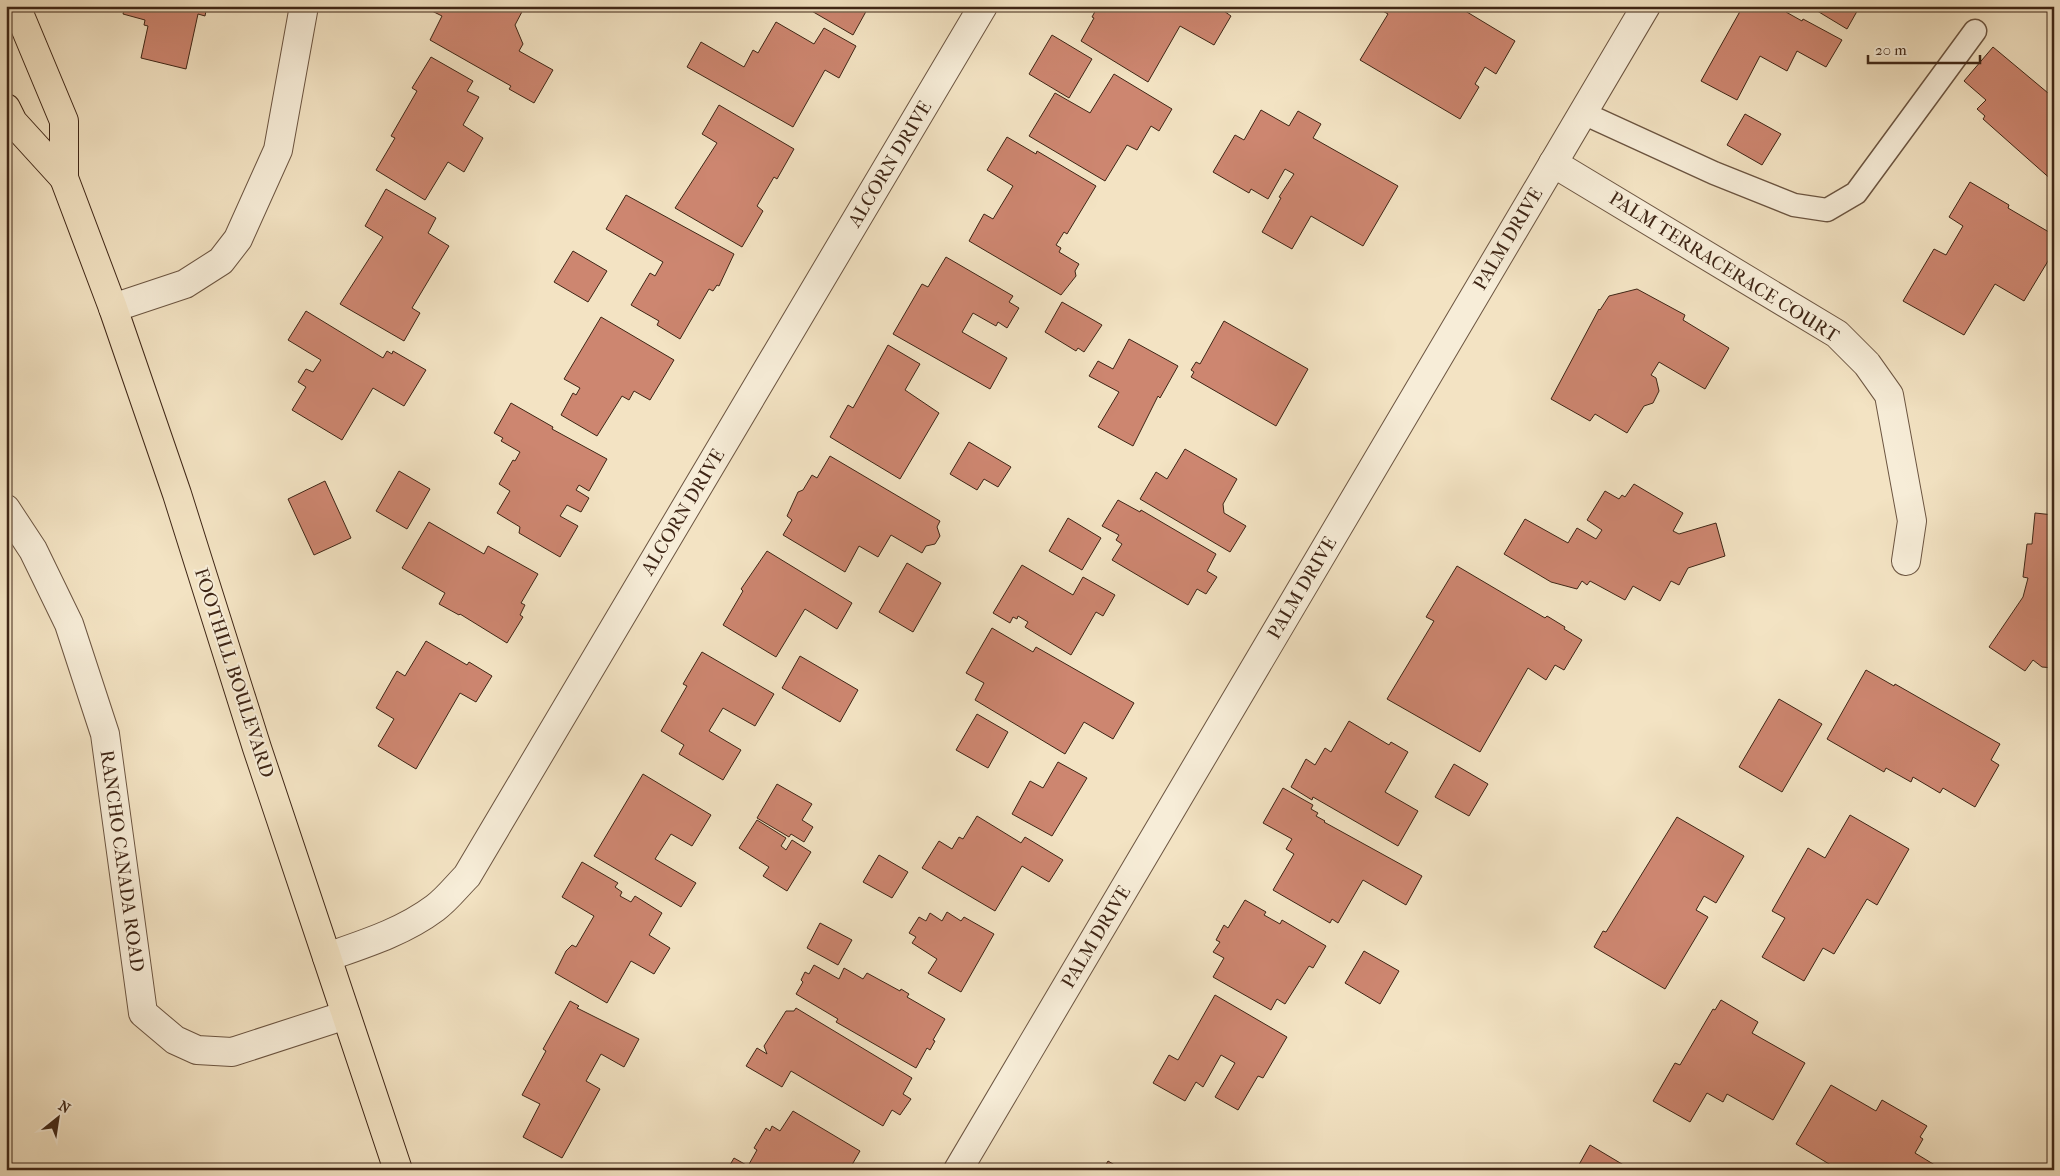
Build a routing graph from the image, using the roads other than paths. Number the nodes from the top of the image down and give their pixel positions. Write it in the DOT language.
graph roads {
  1 [pos="16,6"];
  2 [pos="304,6"];
  3 [pos="983,6"];
  4 [pos="1646,6"];
  5 [pos="1975,31"];
  6 [pos="6,108"];
  7 [pos="1583,113"];
  8 [pos="1553,163"];
  9 [pos="64,178"];
  10 [pos="113,308"];
  11 [pos="6,510"];
  12 [pos="1906,560"];
  13 [pos="327,957"];
  14 [pos="346,1015"];
  15 [pos="398,1170"];
  16 [pos="958,1170"];
  1 -- 9 [label="main road, FOOTHILL BOULEVARD"];
  2 -- 10 [label="street"];
  3 -- 13 [label="street, ALCORN DRIVE"];
  4 -- 7 [label="street, PALM DRIVE"];
  5 -- 7 [label="lane"];
  6 -- 9 [label="main road, FOOTHILL BOULEVARD"];
  7 -- 8 [label="street, PALM DRIVE"];
  8 -- 12 [label="street, PALM TERRACERACE COURT"];
  8 -- 16 [label="street, PALM DRIVE"];
  9 -- 10 [label="main road, FOOTHILL BOULEVARD"];
  10 -- 13 [label="main road, FOOTHILL BOULEVARD"];
  11 -- 14 [label="street, RANCHO CANADA ROAD"];
  13 -- 14 [label="main road, FOOTHILL BOULEVARD"];
  14 -- 15 [label="main road, FOOTHILL BOULEVARD"];
}
